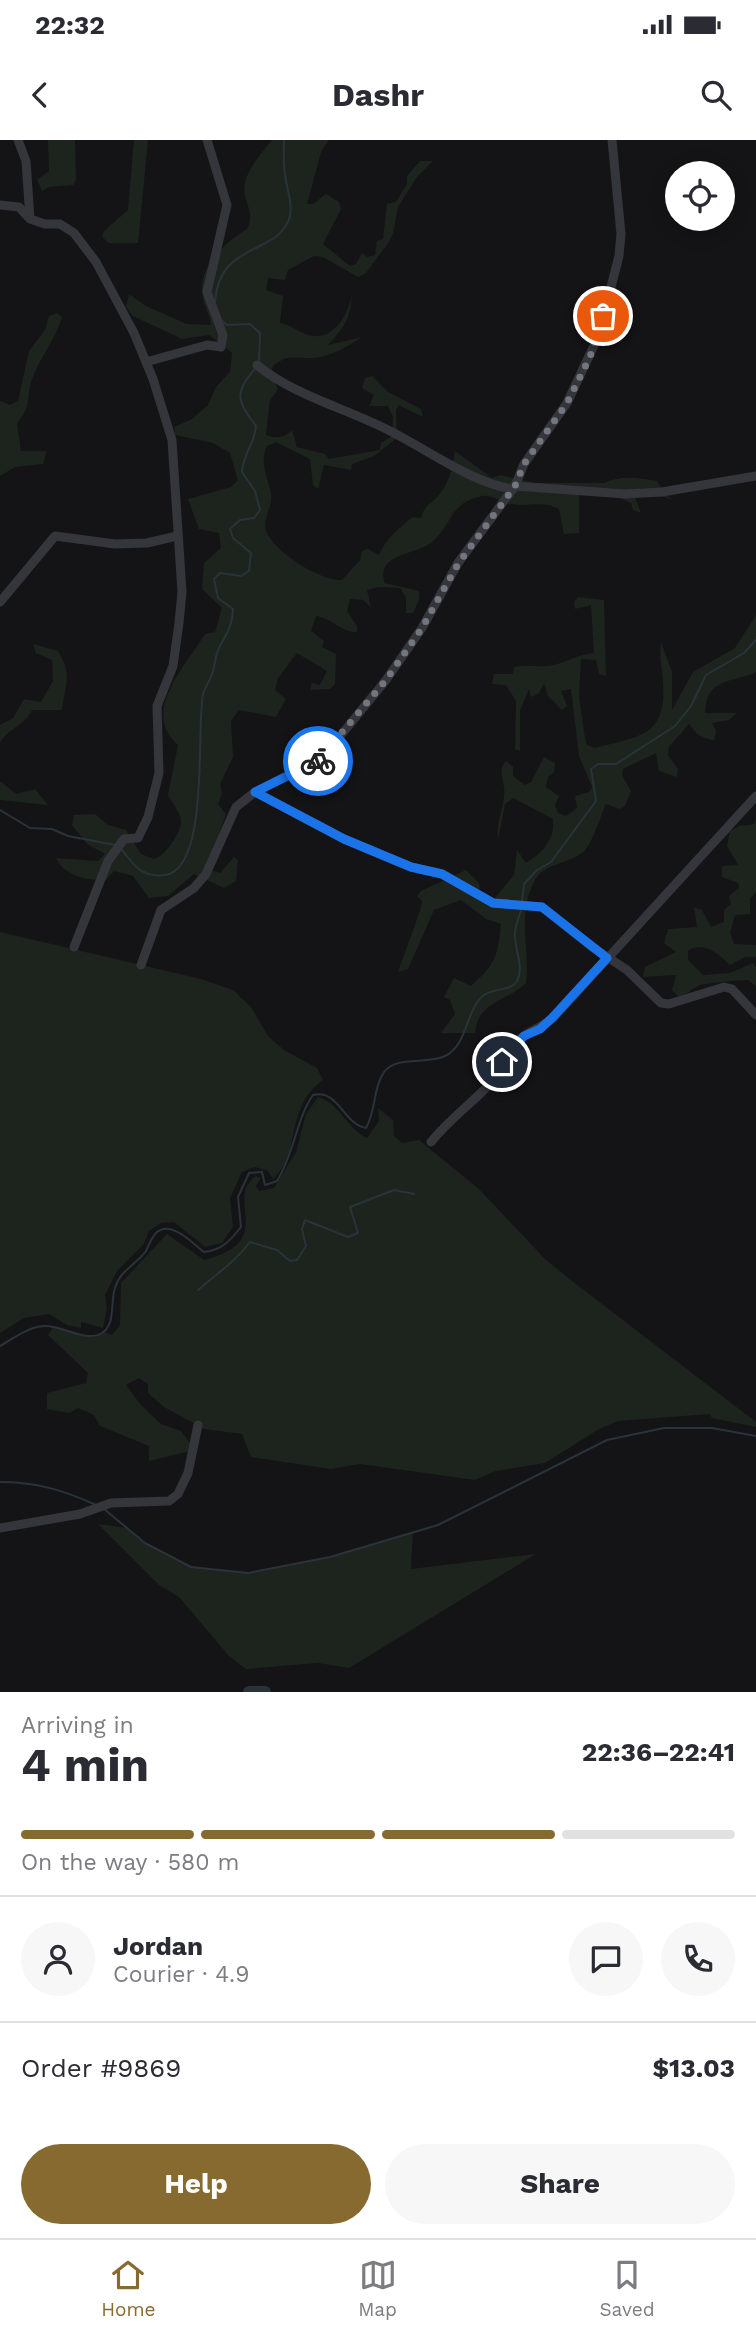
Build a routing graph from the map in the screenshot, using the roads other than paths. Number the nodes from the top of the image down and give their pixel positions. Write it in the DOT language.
graph roads {
  1 [pos="18,140"];
  2 [pos="207,140"];
  3 [pos="612,140"];
  4 [pos="0,205"];
  5 [pos="30,219"];
  6 [pos="146,362"];
  7 [pos="257,365"];
  8 [pos="756,476"];
  9 [pos="514,487"];
  10 [pos="177,536"];
  11 [pos="0,602"];
  12 [pos="255,792"];
  13 [pos="756,796"];
  14 [pos="74,947"];
  15 [pos="607,958"];
  16 [pos="141,965"];
  17 [pos="756,1015"];
  18 [pos="431,1142"];
  19 [pos="198,1425"];
  20 [pos="0,1528"];
  1 -- 5 [label="street"];
  2 -- 6 [label="street"];
  3 -- 9 [label="street"];
  4 -- 5 [label="street"];
  5 -- 6 [label="street"];
  6 -- 10 [label="street"];
  7 -- 9 [label="street"];
  8 -- 9 [label="street"];
  9 -- 12 [label="street"];
  10 -- 11 [label="street"];
  10 -- 14 [label="street"];
  12 -- 15 [label="street"];
  12 -- 16 [label="street"];
  13 -- 15 [label="street"];
  15 -- 17 [label="street"];
  15 -- 18 [label="street"];
  19 -- 20 [label="street"];
}
